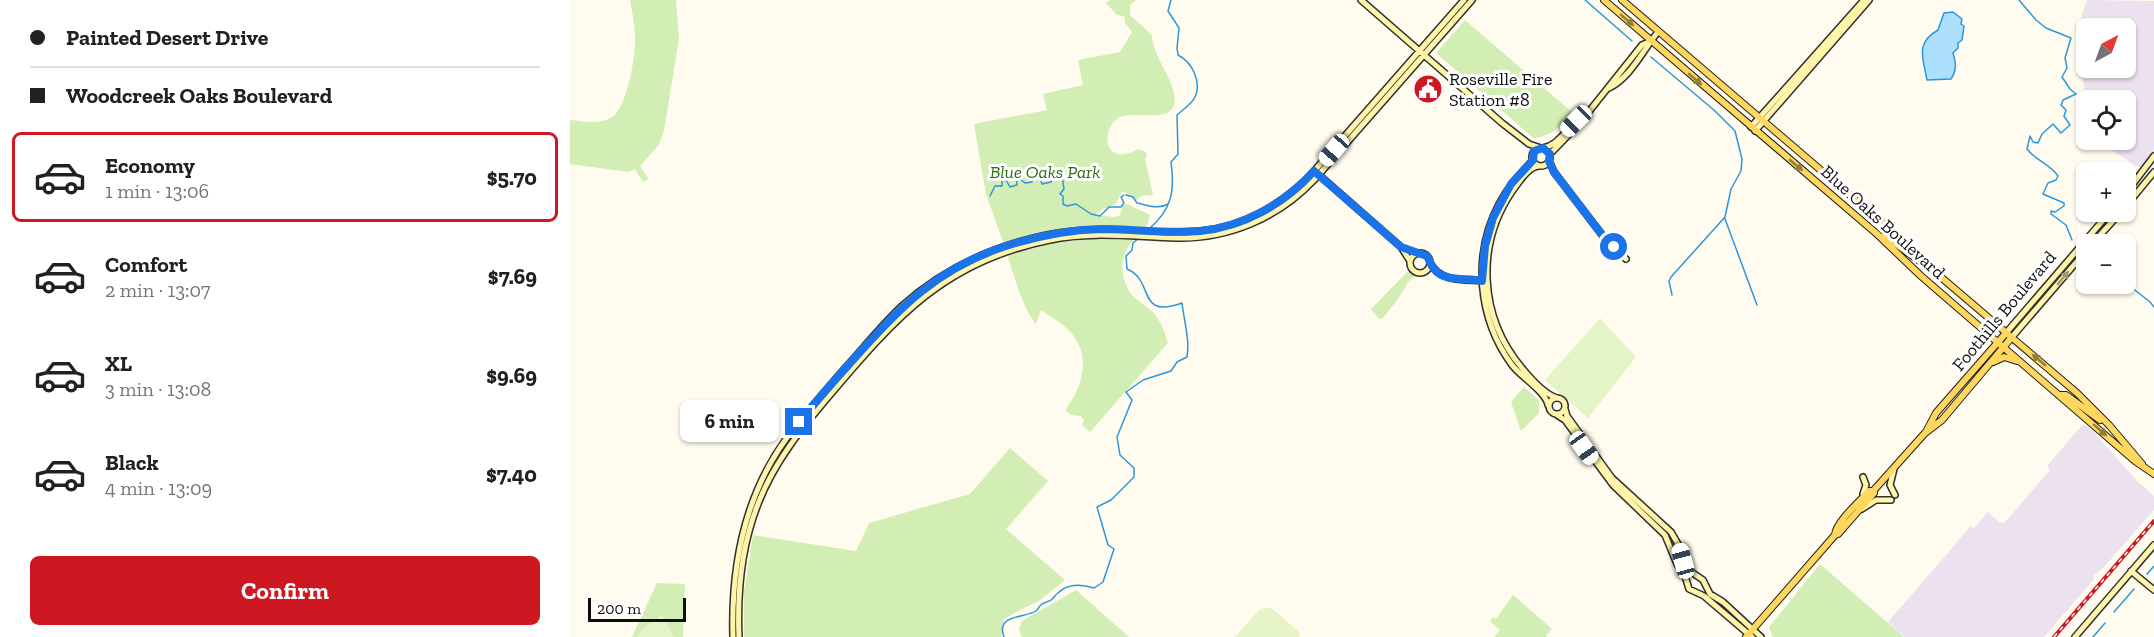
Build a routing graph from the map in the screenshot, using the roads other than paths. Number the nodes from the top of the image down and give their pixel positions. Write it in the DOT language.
graph roads {
  1 [pos="1361,0"];
  2 [pos="1464,0"];
  3 [pos="1472,0"];
  4 [pos="1604,0"];
  5 [pos="1622,0"];
  6 [pos="1864,0"];
  7 [pos="1869,0"];
  8 [pos="1658,32"];
  9 [pos="1651,41"];
  10 [pos="1422,53"];
  11 [pos="1609,88"];
  12 [pos="1583,117"];
  13 [pos="1762,120"];
  14 [pos="1502,123"];
  15 [pos="1754,129"];
  16 [pos="1540,148"];
  17 [pos="2154,156"];
  18 [pos="1533,158"];
  19 [pos="1549,158"];
  20 [pos="1540,166"];
  21 [pos="2144,171"];
  22 [pos="1554,172"];
  23 [pos="1317,173"];
  24 [pos="2152,174"];
  25 [pos="2136,181"];
  26 [pos="2136,194"];
  27 [pos="2102,222"];
  28 [pos="2112,222"];
  29 [pos="1877,234"];
  30 [pos="2101,234"];
  31 [pos="1401,247"];
  32 [pos="1416,254"];
  33 [pos="1626,259"];
  34 [pos="1410,261"];
  35 [pos="1924,262"];
  36 [pos="2076,262"];
  37 [pos="1430,263"];
  38 [pos="1426,272"];
  39 [pos="1484,281"];
  40 [pos="2009,335"];
  41 [pos="2001,344"];
  42 [pos="2024,364"];
  43 [pos="1987,365"];
  44 [pos="2059,395"];
  45 [pos="1557,398"];
  46 [pos="1947,401"];
  47 [pos="1548,405"];
  48 [pos="1565,409"];
  49 [pos="1557,415"];
  50 [pos="1942,420"];
  51 [pos="2109,425"];
  52 [pos="1925,433"];
  53 [pos="2142,464"];
  54 [pos="1894,467"];
  55 [pos="2154,474"];
  56 [pos="1863,477"];
  57 [pos="1632,503"];
  58 [pos="1859,507"];
  59 [pos="1655,517"];
  60 [pos="1660,529"];
  61 [pos="2154,545"];
  62 [pos="2132,571"];
  63 [pos="1698,576"];
  64 [pos="736,581"];
  65 [pos="1688,586"];
  66 [pos="1704,586"];
  67 [pos="2154,590"];
  68 [pos="1696,593"];
  69 [pos="1749,634"];
  70 [pos="733,637"];
  71 [pos="739,637"];
  72 [pos="1761,637"];
  73 [pos="2075,637"];
  1 -- 10 [label="street"];
  2 -- 10 [label="street"];
  3 -- 10 [label="street"];
  4 -- 9 [label="main road, Blue Oaks Boulevard, one-way"];
  5 -- 8 [label="main road, Blue Oaks Boulevard"];
  6 -- 13 [label="street"];
  7 -- 13 [label="street"];
  8 -- 9 [label="street"];
  8 -- 13 [label="main road, Blue Oaks Boulevard"];
  9 -- 11 [label="street"];
  9 -- 11 [label="street"];
  9 -- 15 [label="main road, Blue Oaks Boulevard, one-way"];
  10 -- 14 [label="street"];
  10 -- 23 [label="street"];
  11 -- 12 [label="street"];
  12 -- 16 [label="street"];
  12 -- 19 [label="street"];
  13 -- 15 [label="street"];
  13 -- 35 [label="main road, Blue Oaks Boulevard"];
  14 -- 16 [label="street"];
  14 -- 18 [label="street"];
  15 -- 29 [label="main road, Blue Oaks Boulevard, one-way"];
  16 -- 18 [label="street"];
  16 -- 19 [label="street"];
  17 -- 21 [label="street"];
  18 -- 20 [label="street"];
  18 -- 39 [label="street"];
  19 -- 20 [label="street"];
  19 -- 22 [label="street"];
  20 -- 22 [label="street"];
  20 -- 39 [label="street"];
  21 -- 24 [label="street"];
  21 -- 25 [label="street"];
  22 -- 33 [label="street"];
  23 -- 31 [label="street"];
  23 -- 64 [label="street"];
  23 -- 64 [label="street"];
  24 -- 26 [label="street"];
  27 -- 40 [label="street, Foothills Boulevard"];
  28 -- 30 [label="street"];
  29 -- 35 [label="main road"];
  29 -- 41 [label="main road, Blue Oaks Boulevard"];
  31 -- 32 [label="street"];
  31 -- 34 [label="street"];
  32 -- 34 [label="street"];
  32 -- 37 [label="street"];
  34 -- 38 [label="street"];
  35 -- 40 [label="main road, Blue Oaks Boulevard"];
  40 -- 36 [label="street, Foothills Boulevard, one-way"];
  37 -- 38 [label="street"];
  37 -- 39 [label="street"];
  38 -- 39 [label="street"];
  39 -- 45 [label="street"];
  39 -- 47 [label="street"];
  40 -- 41 [label="main road, Foothills Boulevard"];
  51 -- 40 [label="main road, Blue Oaks Boulevard, one-way"];
  41 -- 42 [label="main road, Blue Oaks Boulevard"];
  41 -- 43 [label="main road, Foothills Boulevard"];
  41 -- 46 [label="main road, Foothills Boulevard"];
  42 -- 43 [label="main road"];
  42 -- 44 [label="main road, Blue Oaks Boulevard"];
  43 -- 50 [label="main road, Foothills Boulevard"];
  44 -- 51 [label="main road"];
  44 -- 53 [label="main road, Blue Oaks Boulevard, one-way"];
  45 -- 47 [label="street"];
  45 -- 48 [label="street"];
  46 -- 50 [label="street"];
  46 -- 52 [label="main road, Foothills Boulevard"];
  47 -- 49 [label="street"];
  48 -- 49 [label="street"];
  48 -- 59 [label="street"];
  49 -- 57 [label="street"];
  50 -- 52 [label="main road, Foothills Boulevard"];
  51 -- 53 [label="main road, Blue Oaks Boulevard"];
  52 -- 54 [label="main road, Foothills Boulevard"];
  53 -- 55 [label="main road, Blue Oaks Boulevard"];
  54 -- 58 [label="main road, Foothills Boulevard"];
  54 -- 58 [label="street"];
  56 -- 58 [label="street"];
  57 -- 59 [label="street"];
  57 -- 60 [label="street"];
  58 -- 69 [label="main road, Foothills Boulevard"];
  59 -- 60 [label="street"];
  59 -- 63 [label="street"];
  60 -- 65 [label="street"];
  61 -- 62 [label="street"];
  62 -- 67 [label="street"];
  62 -- 73 [label="street"];
  63 -- 65 [label="street"];
  63 -- 66 [label="street"];
  64 -- 70 [label="street"];
  64 -- 71 [label="street"];
  65 -- 68 [label="street"];
  66 -- 68 [label="street"];
  66 -- 69 [label="street"];
  68 -- 69 [label="street"];
  69 -- 72 [label="street"];
}
